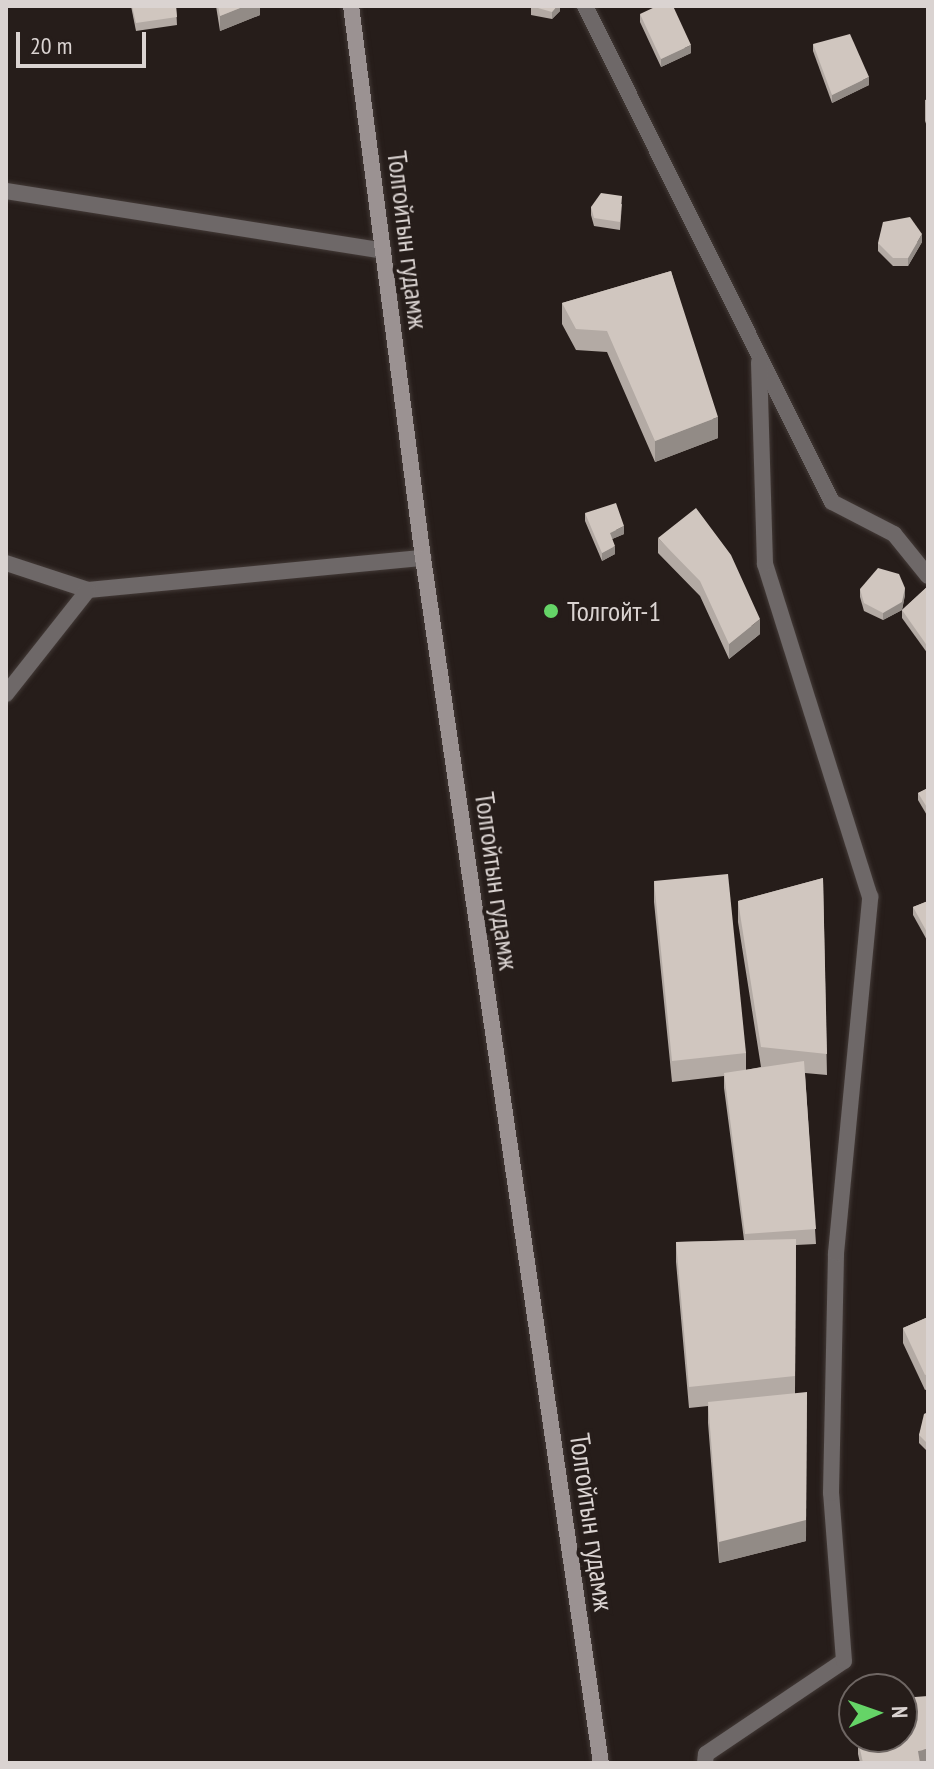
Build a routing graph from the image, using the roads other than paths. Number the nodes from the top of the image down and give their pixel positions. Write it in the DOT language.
graph roads {
  1 [pos="351,6"];
  2 [pos="585,6"];
  3 [pos="6,191"];
  4 [pos="383,251"];
  5 [pos="759,362"];
  6 [pos="423,558"];
  7 [pos="6,563"];
  8 [pos="928,576"];
  9 [pos="88,590"];
  10 [pos="6,694"];
  11 [pos="601,1763"];
  12 [pos="705,1763"];
  1 -- 4 [label="main road, Толгойтын гудамж"];
  2 -- 5 [label="street"];
  3 -- 4 [label="street"];
  4 -- 6 [label="main road, Толгойтын гудамж"];
  5 -- 8 [label="street"];
  5 -- 12 [label="street"];
  6 -- 9 [label="street"];
  6 -- 11 [label="main road, Толгойтын гудамж"];
  7 -- 9 [label="street"];
  9 -- 10 [label="street"];
}
